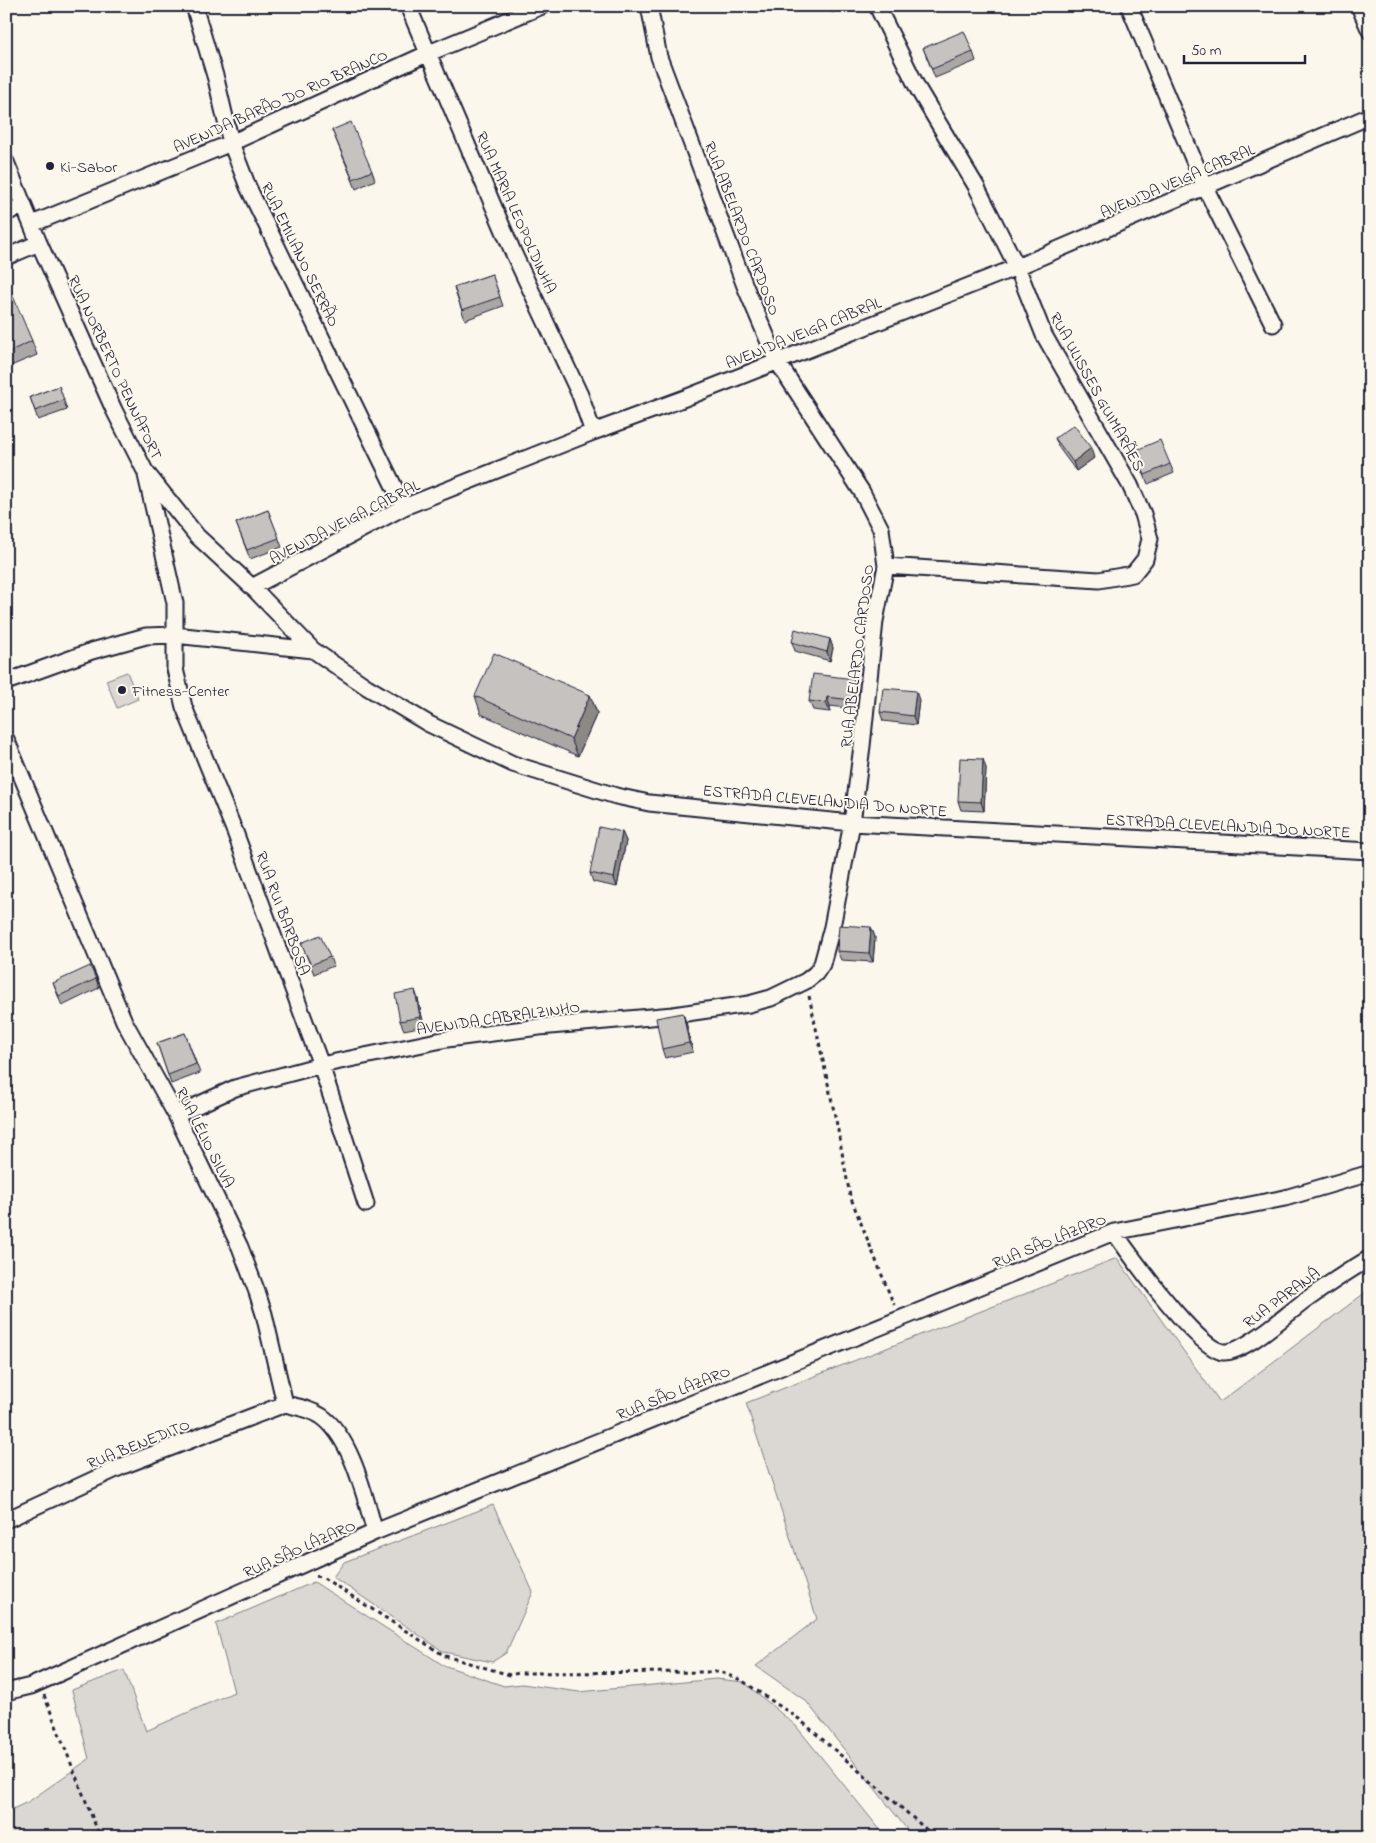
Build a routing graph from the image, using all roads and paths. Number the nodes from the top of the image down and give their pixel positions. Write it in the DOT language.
graph roads {
  1 [pos="194,6"];
  2 [pos="408,6"];
  3 [pos="542,6"];
  4 [pos="649,6"];
  5 [pos="877,6"];
  6 [pos="1129,6"];
  7 [pos="1359,6"];
  8 [pos="1370,31"];
  9 [pos="429,53"];
  10 [pos="1370,116"];
  11 [pos="232,143"];
  12 [pos="6,162"];
  13 [pos="1205,187"];
  14 [pos="24,205"];
  15 [pos="6,213"];
  16 [pos="32,224"];
  17 [pos="39,242"];
  18 [pos="6,257"];
  19 [pos="1016,267"];
  20 [pos="1273,324"];
  21 [pos="777,361"];
  22 [pos="593,432"];
  23 [pos="145,471"];
  24 [pos="404,507"];
  25 [pos="886,566"];
  26 [pos="252,587"];
  27 [pos="175,635"];
  28 [pos="313,650"];
  29 [pos="6,682"];
  30 [pos="6,739"];
  31 [pos="852,823"];
  32 [pos="1370,851"];
  33 [pos="822,964"];
  34 [pos="806,981"];
  35 [pos="321,1065"];
  36 [pos="176,1115"];
  37 [pos="1370,1173"];
  38 [pos="366,1204"];
  39 [pos="1114,1232"];
  40 [pos="1370,1258"];
  41 [pos="899,1319"];
  42 [pos="285,1404"];
  43 [pos="6,1520"];
  44 [pos="376,1532"];
  45 [pos="314,1576"];
  46 [pos="40,1682"];
  47 [pos="6,1692"];
  48 [pos="100,1837"];
  49 [pos="935,1837"];
  1 -- 11 [label="street, RUA EMILIANO SERRÃO"];
  2 -- 9 [label="street, RUA MARIA LEOPOLDINHA"];
  3 -- 9 [label="street, AVENIDA BARÃO DO RIO BRANCO"];
  4 -- 21 [label="street, RUA ABELARDO CARDOSO"];
  5 -- 19 [label="street, RUA ULISSES GUIMARÃES"];
  6 -- 13 [label="street"];
  7 -- 8 [label="street"];
  9 -- 11 [label="street, AVENIDA BARÃO DO RIO BRANCO"];
  9 -- 22 [label="street, RUA MARIA LEOPOLDINHA"];
  10 -- 13 [label="street, AVENIDA VEIGA CABRAL"];
  11 -- 16 [label="street, AVENIDA BARÃO DO RIO BRANCO"];
  11 -- 24 [label="street, RUA EMILIANO SERRÃO"];
  12 -- 14 [label="street, RUA NORBERTO PENNAFORT"];
  13 -- 19 [label="street, AVENIDA VEIGA CABRAL"];
  13 -- 20 [label="street"];
  14 -- 15 [label="street"];
  14 -- 16 [label="street, RUA NORBERTO PENNAFORT"];
  16 -- 17 [label="street, RUA NORBERTO PENNAFORT"];
  17 -- 18 [label="street"];
  17 -- 23 [label="street, RUA NORBERTO PENNAFORT"];
  19 -- 21 [label="street, AVENIDA VEIGA CABRAL"];
  19 -- 25 [label="street, RUA ULISSES GUIMARÃES"];
  21 -- 22 [label="street, AVENIDA VEIGA CABRAL"];
  21 -- 25 [label="street, RUA ABELARDO CARDOSO"];
  22 -- 24 [label="street, AVENIDA VEIGA CABRAL"];
  23 -- 26 [label="street, RUA NORBERTO PENNAFORT"];
  23 -- 27 [label="street, RUA RUI BARBOSA"];
  24 -- 26 [label="street, AVENIDA VEIGA CABRAL"];
  25 -- 31 [label="street, RUA ABELARDO CARDOSO"];
  26 -- 28 [label="street, RUA NORBERTO PENNAFORT"];
  27 -- 28 [label="street"];
  27 -- 29 [label="street"];
  27 -- 35 [label="street, RUA RUI BARBOSA"];
  28 -- 31 [label="street, ESTRADA CLEVELANDIA DO NORTE"];
  30 -- 36 [label="street, RUA LÉLIO SILVA"];
  31 -- 32 [label="street, ESTRADA CLEVELANDIA DO NORTE"];
  31 -- 33 [label="street, RUA ABELARDO CARDOSO"];
  33 -- 34 [label="street, AVENIDA CABRALZINHO"];
  34 -- 35 [label="street, AVENIDA CABRALZINHO"];
  34 -- 41 [label="path"];
  35 -- 36 [label="street, AVENIDA CABRALZINHO"];
  35 -- 38 [label="street, RUA RUI BARBOSA"];
  36 -- 42 [label="street, RUA LÉLIO SILVA"];
  37 -- 39 [label="street, RUA SÃO LÁZARO"];
  39 -- 40 [label="street, RUA PARANÁ"];
  39 -- 41 [label="street, RUA SÃO LÁZARO"];
  41 -- 44 [label="street, RUA SÃO LÁZARO"];
  42 -- 43 [label="street, RUA BENEDITO"];
  42 -- 44 [label="street"];
  44 -- 46 [label="street, RUA SÃO LÁZARO"];
  45 -- 49 [label="path"];
  46 -- 47 [label="street, RUA SÃO LÁZARO"];
  46 -- 48 [label="path"];
}
